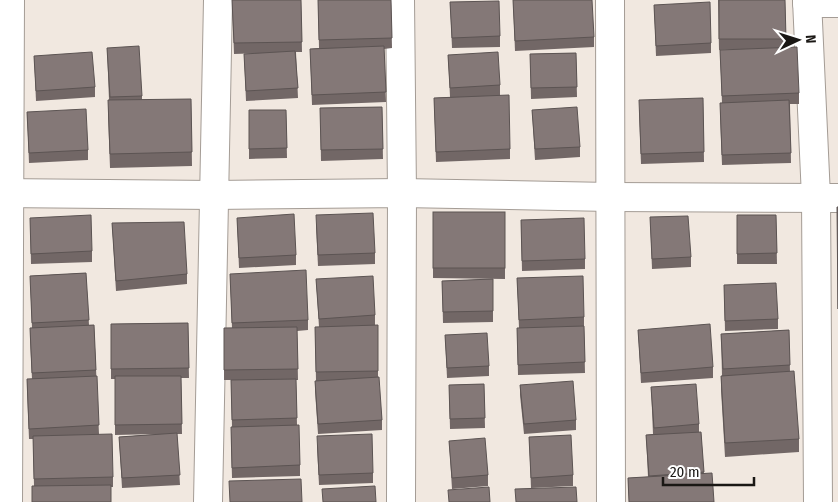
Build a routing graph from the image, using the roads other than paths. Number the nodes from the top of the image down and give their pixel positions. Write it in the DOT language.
graph roads {
  1 [pos="10,0"];
  2 [pos="218,0"];
  3 [pos="400,0"];
  4 [pos="610,0"];
  5 [pos="807,1"];
  6 [pos="838,3"];
  7 [pos="5,193"];
  8 [pos="402,193"];
  9 [pos="214,195"];
  10 [pos="610,197"];
  11 [pos="827,197"];
  12 [pos="827,385"];
  13 [pos="8,502"];
  14 [pos="208,502"];
  15 [pos="401,502"];
  16 [pos="611,502"];
  17 [pos="818,502"];
  1 -- 7 [label="street"];
  2 -- 9 [label="street"];
  3 -- 8 [label="street"];
  4 -- 10 [label="street"];
  5 -- 6 [label="street"];
  5 -- 11 [label="street"];
  7 -- 9 [label="street"];
  7 -- 13 [label="street"];
  8 -- 9 [label="street"];
  8 -- 10 [label="street"];
  8 -- 15 [label="street"];
  9 -- 14 [label="street"];
  10 -- 11 [label="street"];
  10 -- 16 [label="street"];
  11 -- 12 [label="street"];
  12 -- 17 [label="street"];
}
